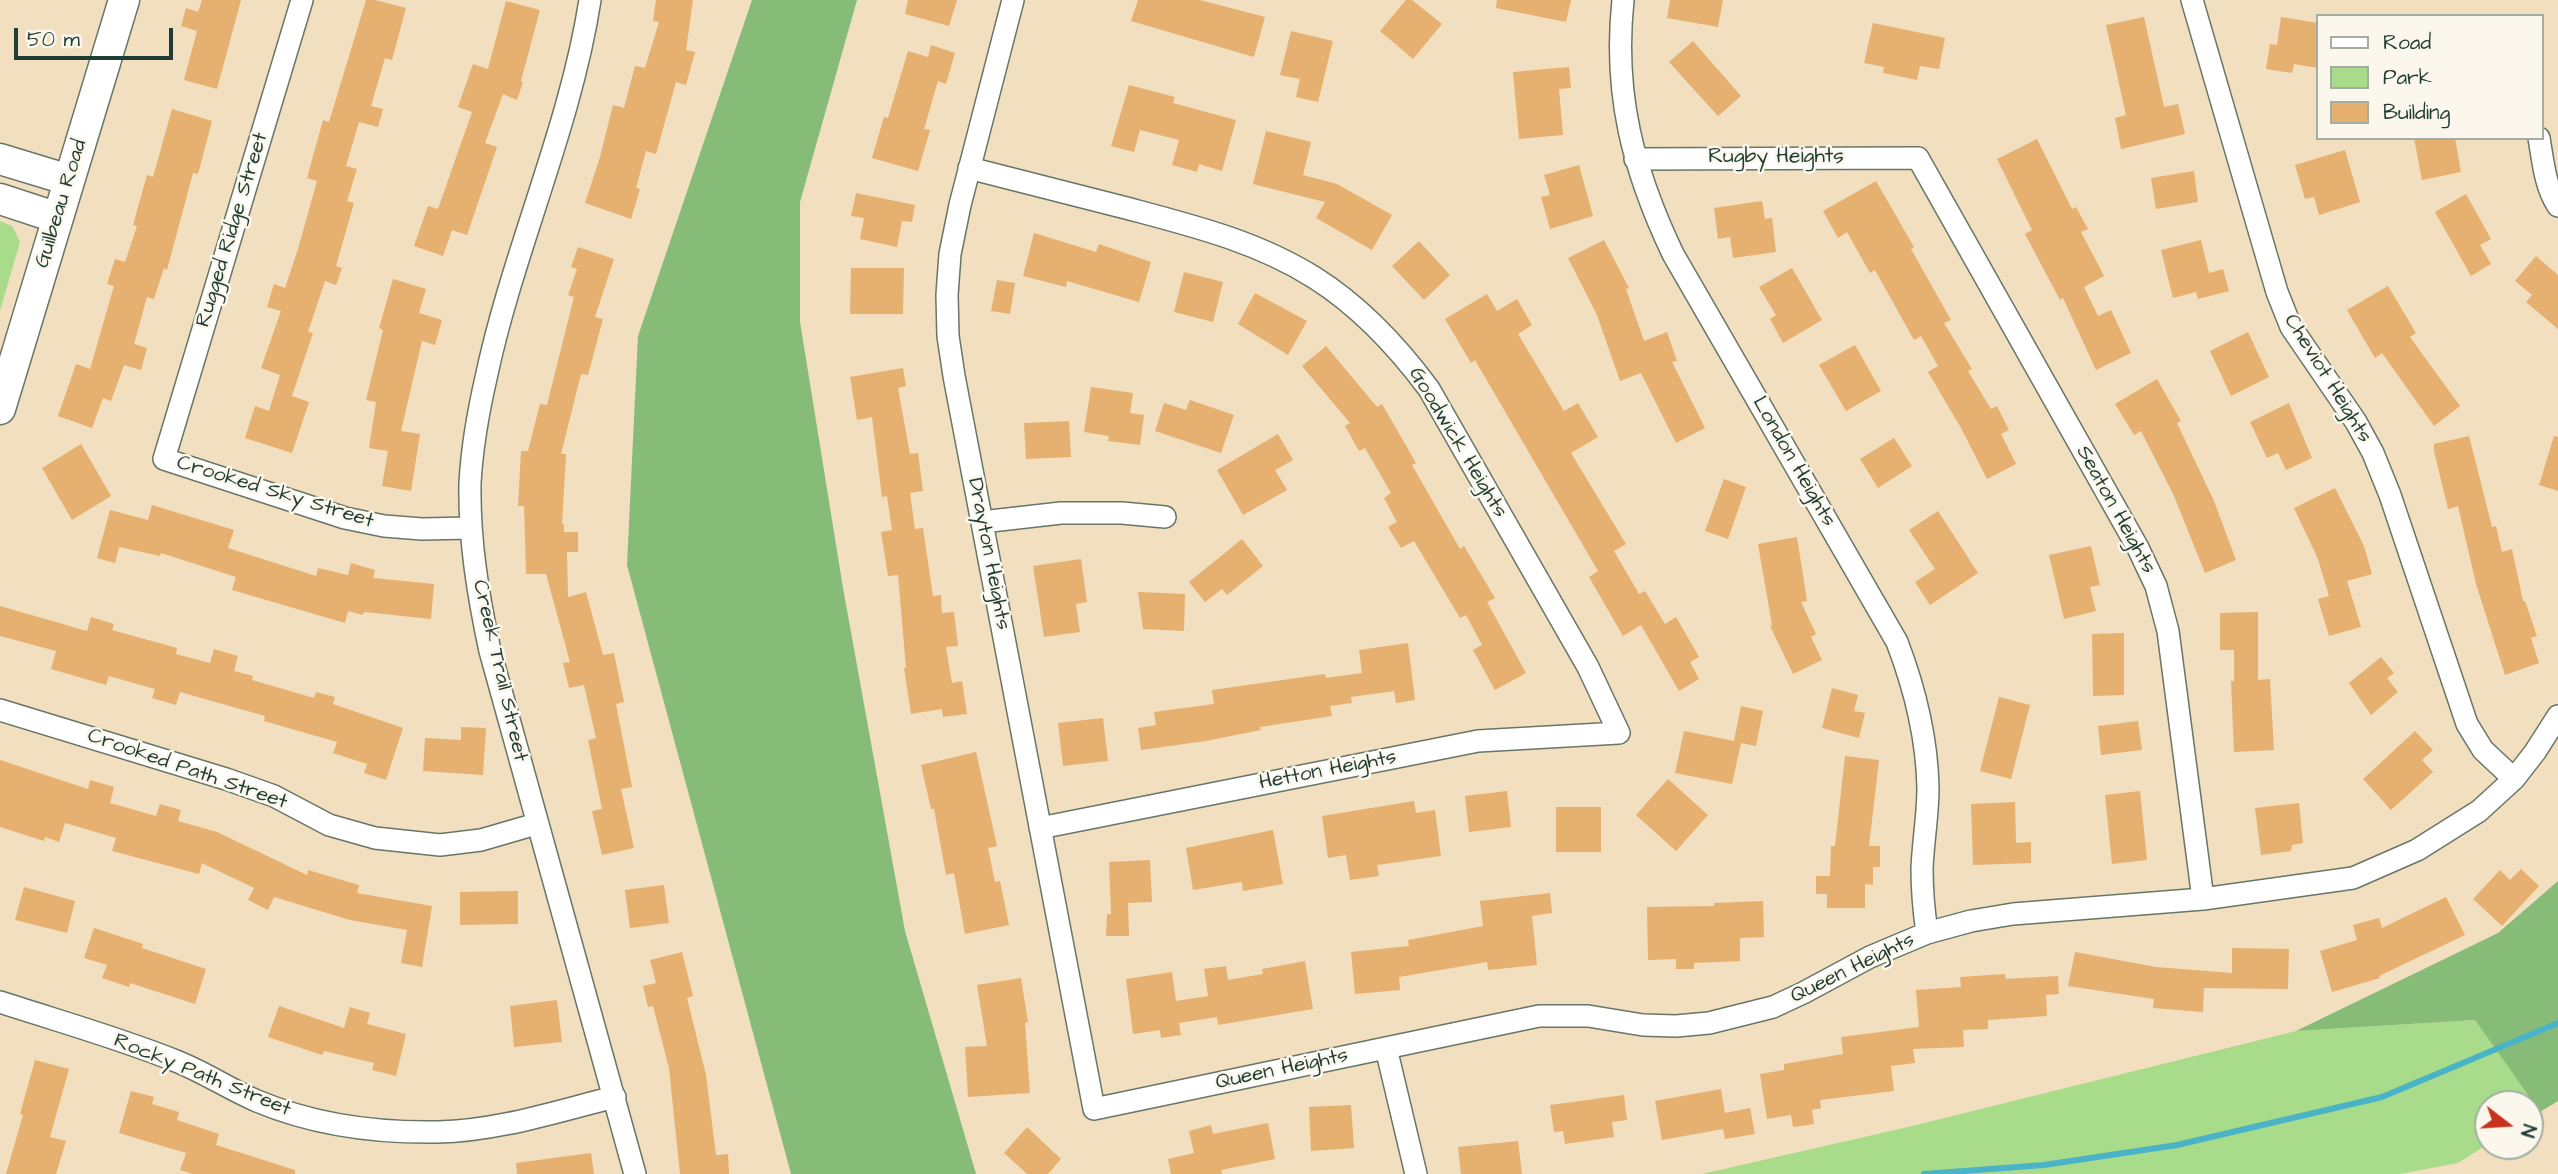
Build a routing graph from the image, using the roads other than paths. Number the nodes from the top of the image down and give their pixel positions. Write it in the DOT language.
graph roads {
  1 [pos="124,0"];
  2 [pos="302,0"];
  3 [pos="590,0"];
  4 [pos="1013,0"];
  5 [pos="1623,0"];
  6 [pos="2192,0"];
  7 [pos="2539,140"];
  8 [pos="1918,158"];
  9 [pos="0,159"];
  10 [pos="1635,159"];
  11 [pos="970,167"];
  12 [pos="69,180"];
  13 [pos="0,200"];
  14 [pos="2558,206"];
  15 [pos="58,218"];
  16 [pos="0,409"];
  17 [pos="164,459"];
  18 [pos="1165,517"];
  19 [pos="982,522"];
  20 [pos="471,528"];
  21 [pos="0,710"];
  22 [pos="2558,716"];
  23 [pos="1619,733"];
  24 [pos="2514,779"];
  25 [pos="536,824"];
  26 [pos="1040,828"];
  27 [pos="2203,899"];
  28 [pos="1927,933"];
  29 [pos="0,1002"];
  30 [pos="1386,1048"];
  31 [pos="615,1097"];
  32 [pos="1094,1109"];
  33 [pos="635,1174"];
  34 [pos="1416,1174"];
  1 -- 12 [label="main road, Guilbeau Road"];
  2 -- 17 [label="street, Rugged Ridge Street"];
  3 -- 20 [label="street, Creek Trail Street"];
  4 -- 11 [label="street, Drayton Heights"];
  5 -- 10 [label="street, London Heights"];
  6 -- 24 [label="street, Cheviot Heights"];
  7 -- 14 [label="street"];
  8 -- 10 [label="street, Rugby Heights"];
  8 -- 27 [label="street, Seaton Heights"];
  9 -- 12 [label="main road"];
  10 -- 28 [label="street, London Heights"];
  11 -- 19 [label="street, Drayton Heights"];
  11 -- 23 [label="street, Goodwick Heights"];
  12 -- 15 [label="main road, Guilbeau Road"];
  13 -- 15 [label="main road"];
  15 -- 16 [label="main road, Guilbeau Road"];
  17 -- 20 [label="street, Crooked Sky Street"];
  18 -- 19 [label="street"];
  19 -- 26 [label="street, Drayton Heights"];
  20 -- 25 [label="street, Creek Trail Street"];
  21 -- 25 [label="street, Crooked Path Street"];
  22 -- 24 [label="street, Queen Heights"];
  23 -- 26 [label="street, Hetton Heights"];
  24 -- 27 [label="street, Queen Heights"];
  25 -- 31 [label="street, Creek Trail Street"];
  26 -- 32 [label="street, Drayton Heights"];
  27 -- 28 [label="street, Queen Heights"];
  28 -- 30 [label="street, Queen Heights"];
  29 -- 31 [label="street, Rocky Path Street"];
  30 -- 32 [label="street, Queen Heights"];
  30 -- 34 [label="street"];
  31 -- 33 [label="street, Creek Trail Street"];
}
